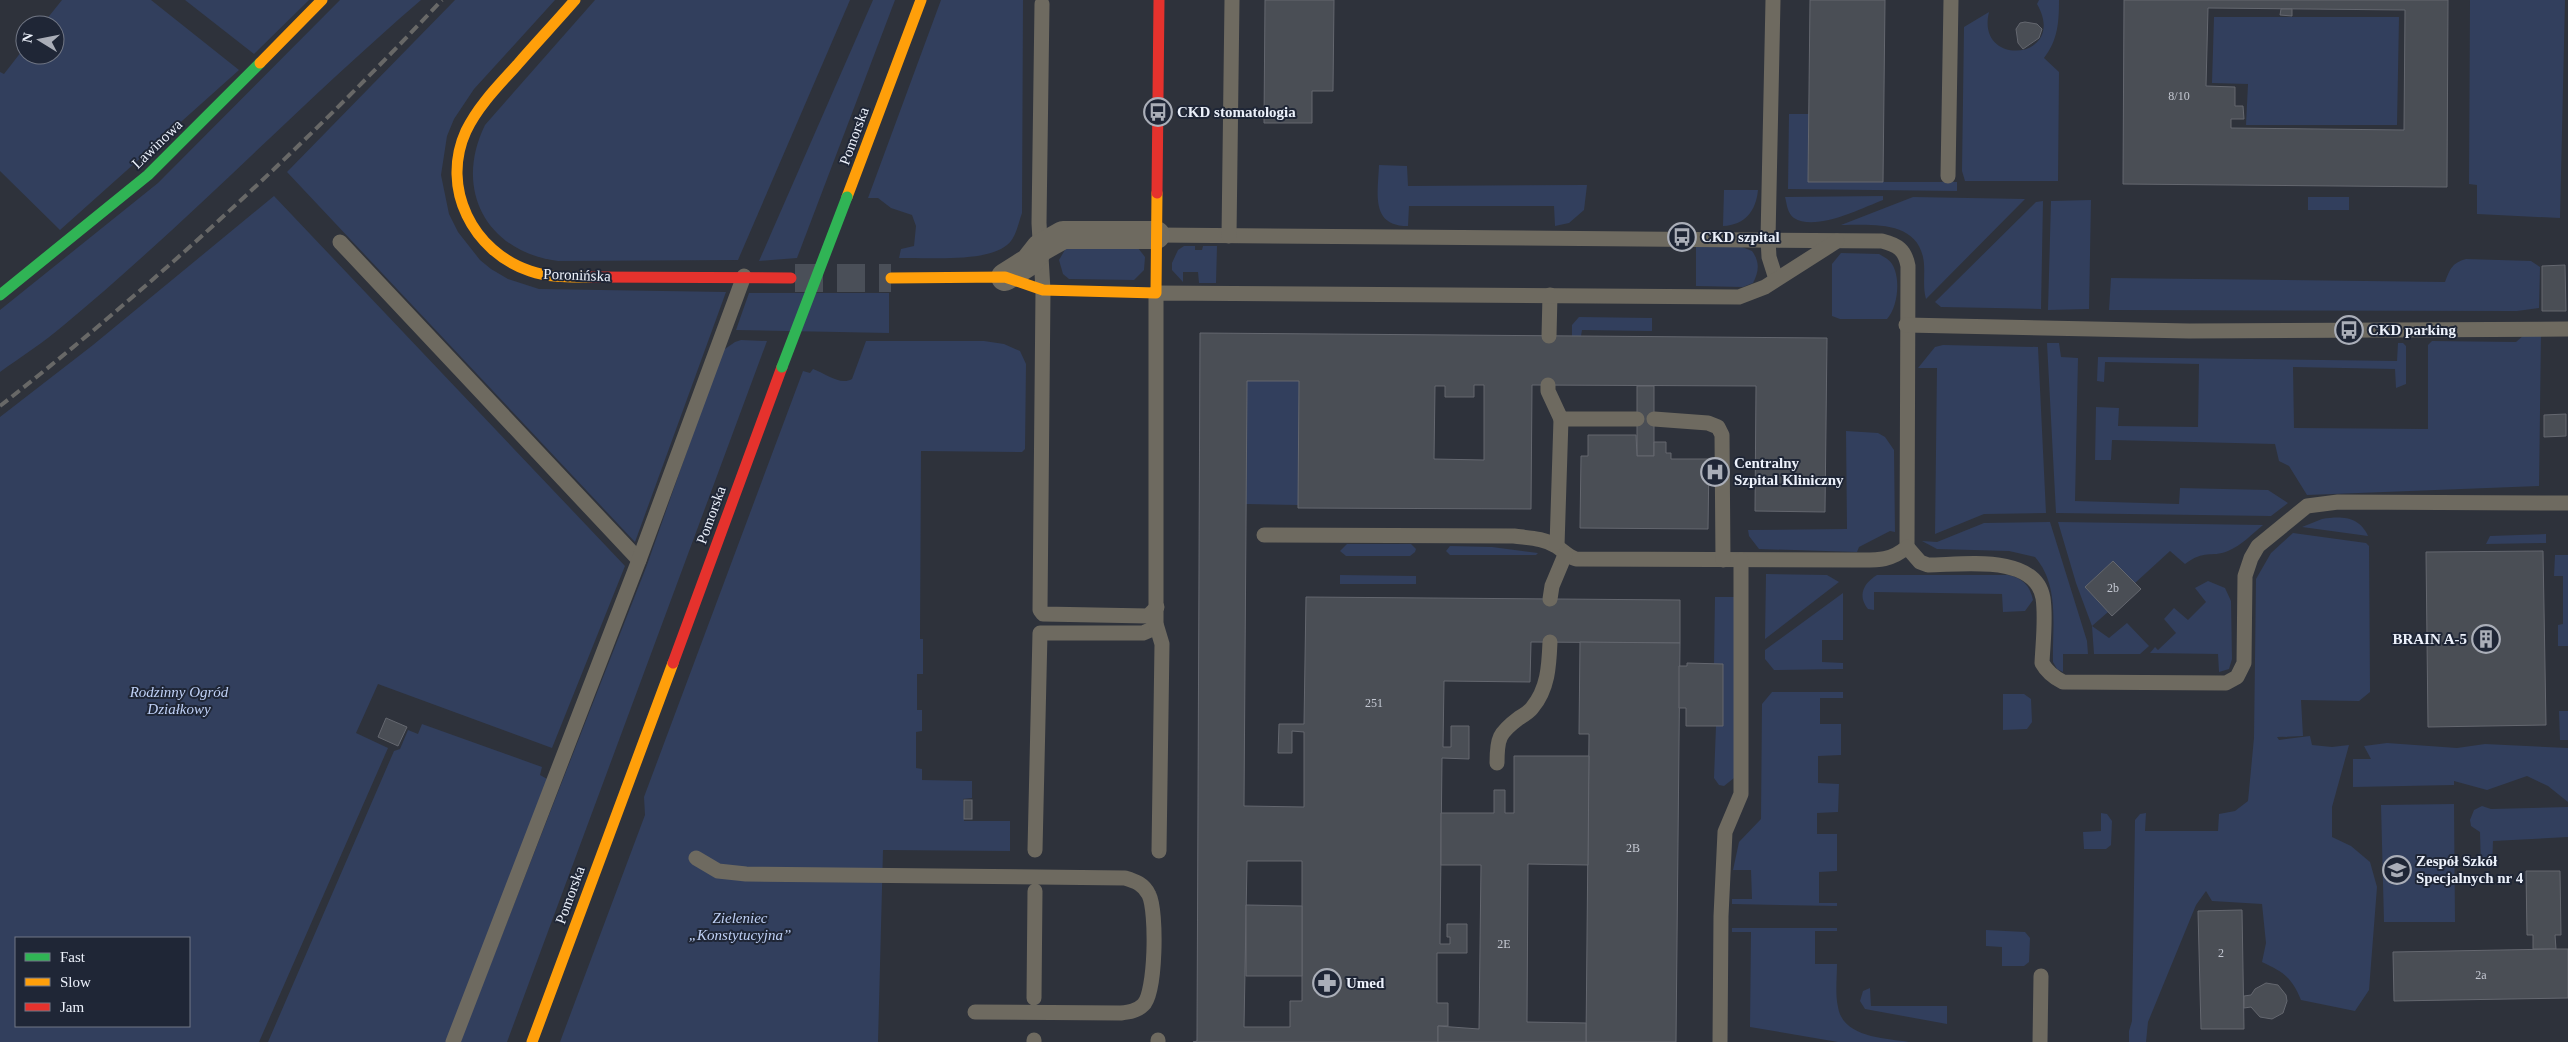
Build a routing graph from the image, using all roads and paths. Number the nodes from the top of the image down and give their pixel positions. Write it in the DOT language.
graph roads {
  1 [pos="322,0"];
  2 [pos="575,0"];
  3 [pos="921,0"];
  4 [pos="1159,0"];
  5 [pos="1232,0"];
  6 [pos="1773,0"];
  7 [pos="1951,0"];
  8 [pos="1042,4"];
  9 [pos="1948,176"];
  10 [pos="1156,236"];
  11 [pos="1229,236"];
  12 [pos="1768,239"];
  13 [pos="1837,240"];
  14 [pos="340,242"];
  15 [pos="1040,248"];
  16 [pos="744,276"];
  17 [pos="1005,277"];
  18 [pos="791,278"];
  19 [pos="891,278"];
  20 [pos="1776,279"];
  21 [pos="1043,290"];
  22 [pos="1156,293"];
  23 [pos="0,295"];
  24 [pos="1550,295"];
  25 [pos="1906,325"];
  26 [pos="2568,329"];
  27 [pos="1549,336"];
  28 [pos="1548,385"];
  29 [pos="1561,419"];
  30 [pos="1637,419"];
  31 [pos="1654,419"];
  32 [pos="2568,503"];
  33 [pos="1264,535"];
  34 [pos="1907,547"];
  35 [pos="1561,551"];
  36 [pos="640,560"];
  37 [pos="1723,560"];
  38 [pos="1741,560"];
  39 [pos="1550,599"];
  40 [pos="1157,607"];
  41 [pos="1156,624"];
  42 [pos="1550,642"];
  43 [pos="1496,763"];
  44 [pos="1035,850"];
  45 [pos="1159,851"];
  46 [pos="696,858"];
  47 [pos="1035,892"];
  48 [pos="2041,976"];
  49 [pos="1034,994"];
  50 [pos="975,1012"];
  51 [pos="453,1042"];
  52 [pos="532,1042"];
  53 [pos="1720,1042"];
  54 [pos="2040,1042"];
  1 -- 23 [label="street, Lawinowa"];
  2 -- 16 [label="street, Poronińska"];
  3 -- 52 [label="street, Pomorska, bridge"];
  4 -- 10 [label="street"];
  5 -- 11 [label="lane"];
  6 -- 12 [label="lane"];
  7 -- 9 [label="lane"];
  8 -- 15 [label="lane"];
  10 -- 11 [label="lane"];
  10 -- 15 [label="street"];
  10 -- 22 [label="street"];
  11 -- 12 [label="lane"];
  12 -- 13 [label="lane"];
  12 -- 20 [label="lane"];
  13 -- 20 [label="lane"];
  13 -- 25 [label="lane"];
  14 -- 36 [label="lane"];
  15 -- 17 [label="street"];
  15 -- 21 [label="lane"];
  16 -- 18 [label="street, Poronińska"];
  16 -- 36 [label="lane"];
  17 -- 19 [label="street"];
  17 -- 21 [label="street"];
  20 -- 24 [label="lane"];
  21 -- 22 [label="street"];
  21 -- 40 [label="lane"];
  22 -- 24 [label="lane"];
  22 -- 40 [label="lane"];
  24 -- 27 [label="lane"];
  25 -- 26 [label="lane"];
  25 -- 34 [label="lane"];
  28 -- 29 [label="lane"];
  29 -- 30 [label="lane"];
  29 -- 35 [label="lane"];
  31 -- 37 [label="lane"];
  32 -- 34 [label="lane"];
  33 -- 35 [label="lane"];
  34 -- 38 [label="lane"];
  35 -- 37 [label="lane"];
  35 -- 39 [label="lane"];
  36 -- 51 [label="lane"];
  37 -- 38 [label="lane"];
  38 -- 53 [label="lane"];
  40 -- 41 [label="lane"];
  41 -- 44 [label="lane"];
  41 -- 45 [label="lane"];
  42 -- 43 [label="lane"];
  46 -- 50 [label="lane"];
  47 -- 49 [label="lane"];
  48 -- 54 [label="lane"];
}
